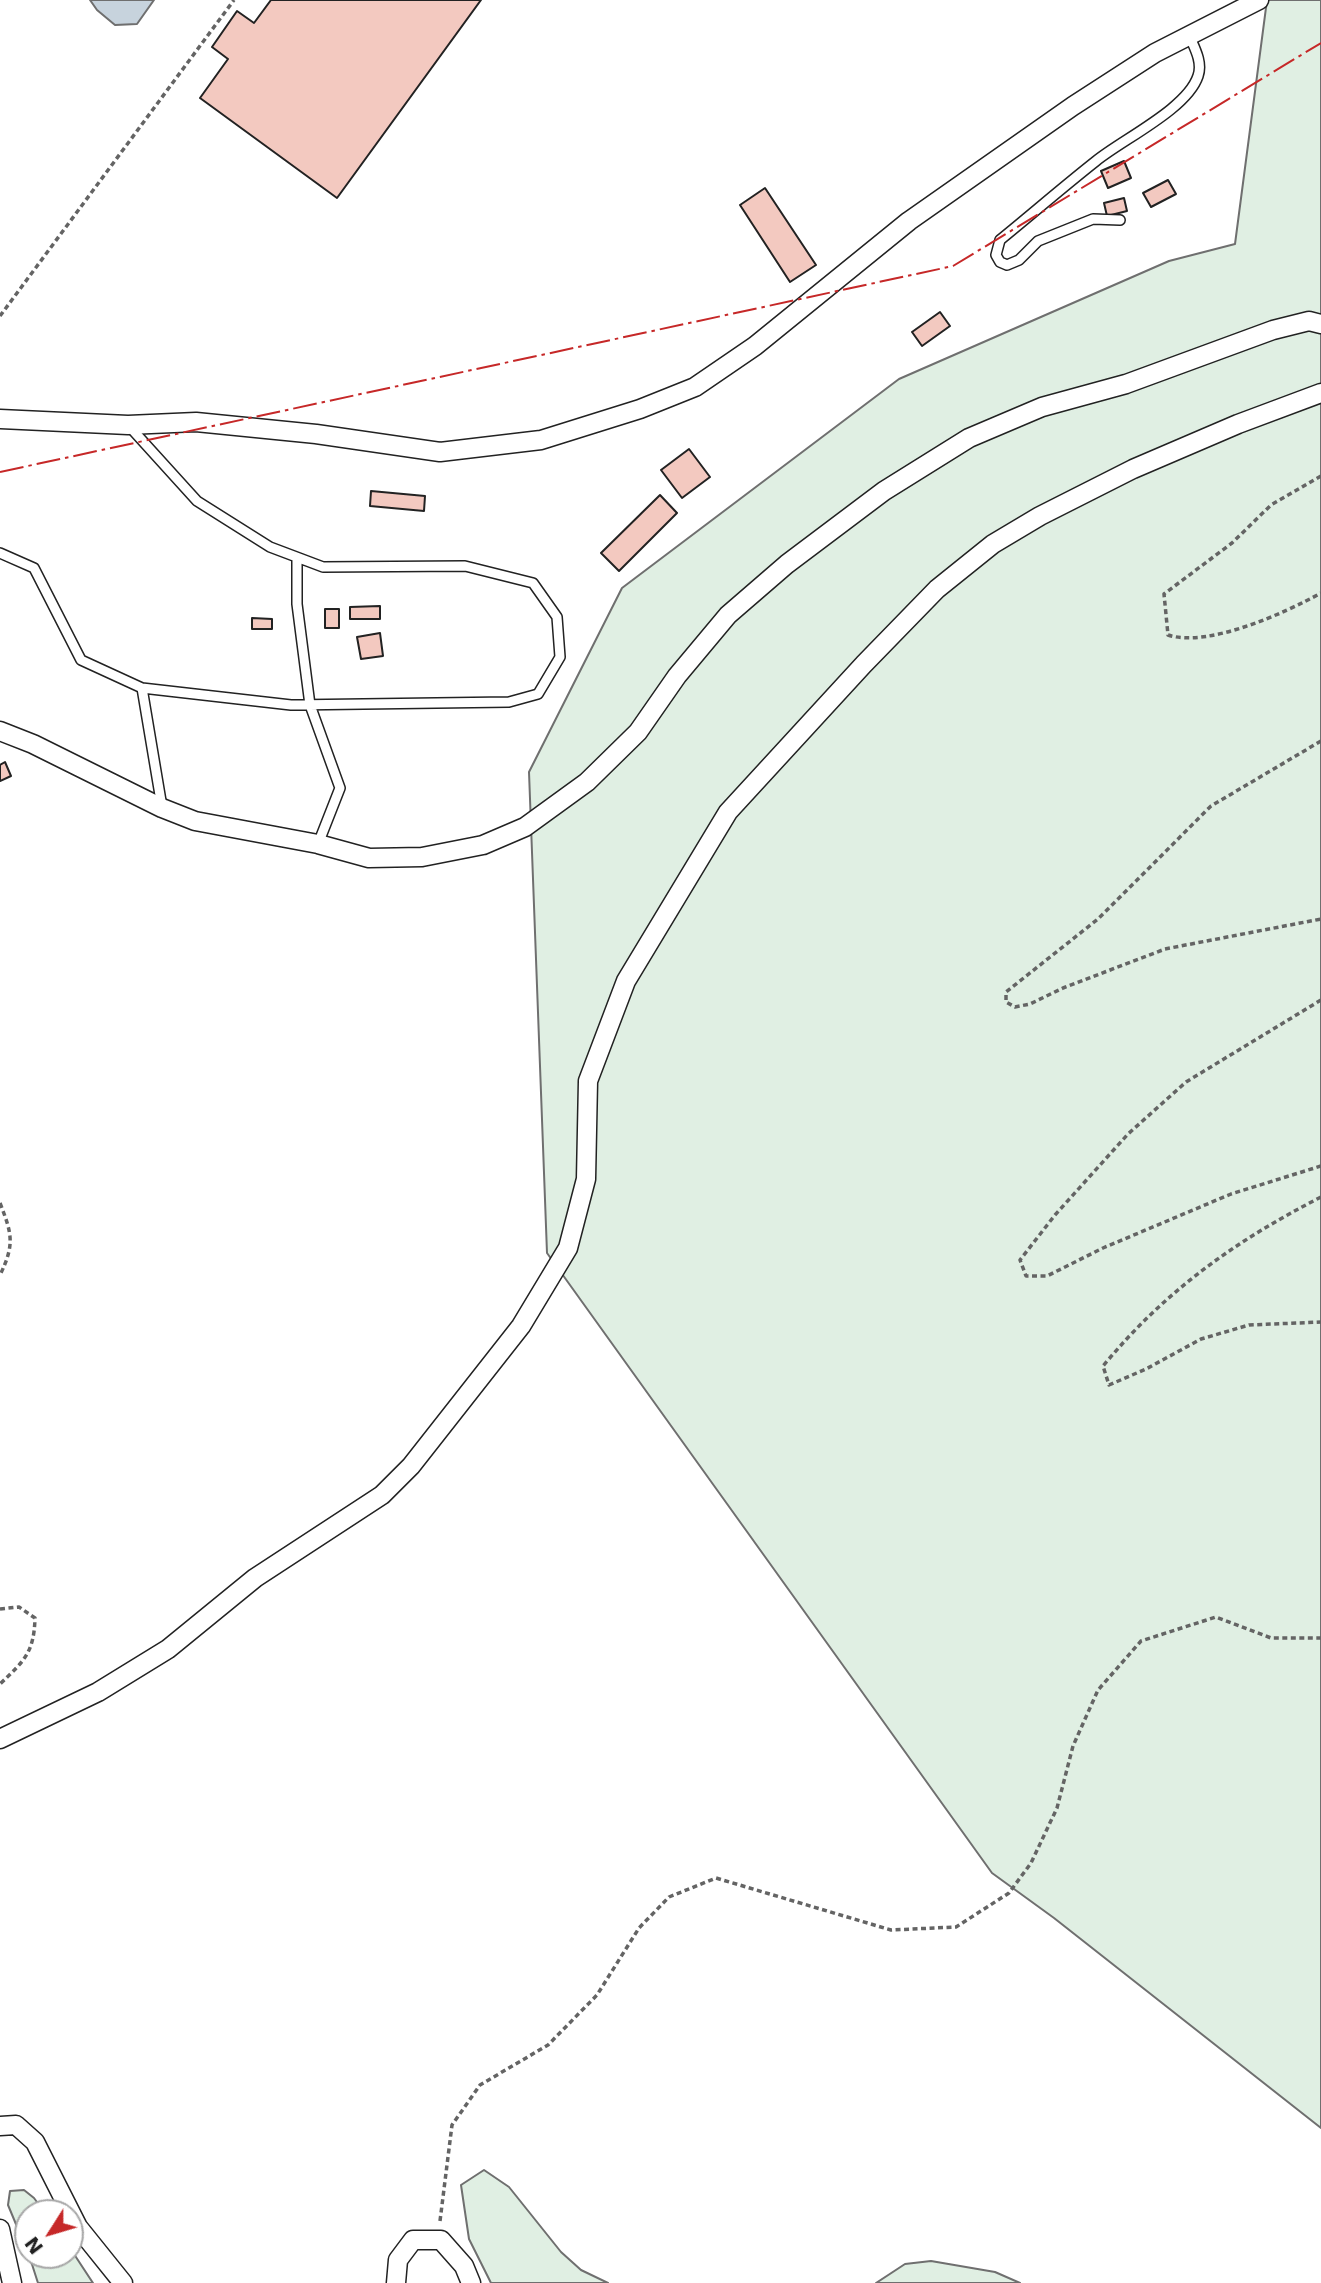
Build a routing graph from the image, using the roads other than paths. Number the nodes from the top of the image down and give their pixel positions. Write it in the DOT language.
graph roads {
  1 [pos="1259,0"];
  2 [pos="1189,35"];
  3 [pos="1120,220"];
  4 [pos="1321,324"];
  5 [pos="1321,393"];
  6 [pos="0,419"];
  7 [pos="128,425"];
  8 [pos="0,553"];
  9 [pos="297,558"];
  10 [pos="142,688"];
  11 [pos="310,705"];
  12 [pos="0,731"];
  13 [pos="162,808"];
  14 [pos="318,844"];
  15 [pos="0,1739"];
  16 [pos="0,2126"];
  17 [pos="0,2229"];
  18 [pos="12,2283"];
  19 [pos="123,2283"];
  20 [pos="396,2283"];
  21 [pos="471,2283"];
  1 -- 2 [label="street"];
  2 -- 3 [label="lane"];
  2 -- 7 [label="street"];
  4 -- 14 [label="street"];
  5 -- 15 [label="street"];
  6 -- 7 [label="street"];
  7 -- 9 [label="lane"];
  8 -- 10 [label="lane"];
  9 -- 11 [label="lane"];
  9 -- 11 [label="lane"];
  10 -- 11 [label="lane"];
  10 -- 13 [label="lane"];
  11 -- 14 [label="lane"];
  12 -- 13 [label="street"];
  13 -- 14 [label="street"];
  16 -- 19 [label="street"];
  17 -- 18 [label="street"];
  20 -- 21 [label="street"];
}
